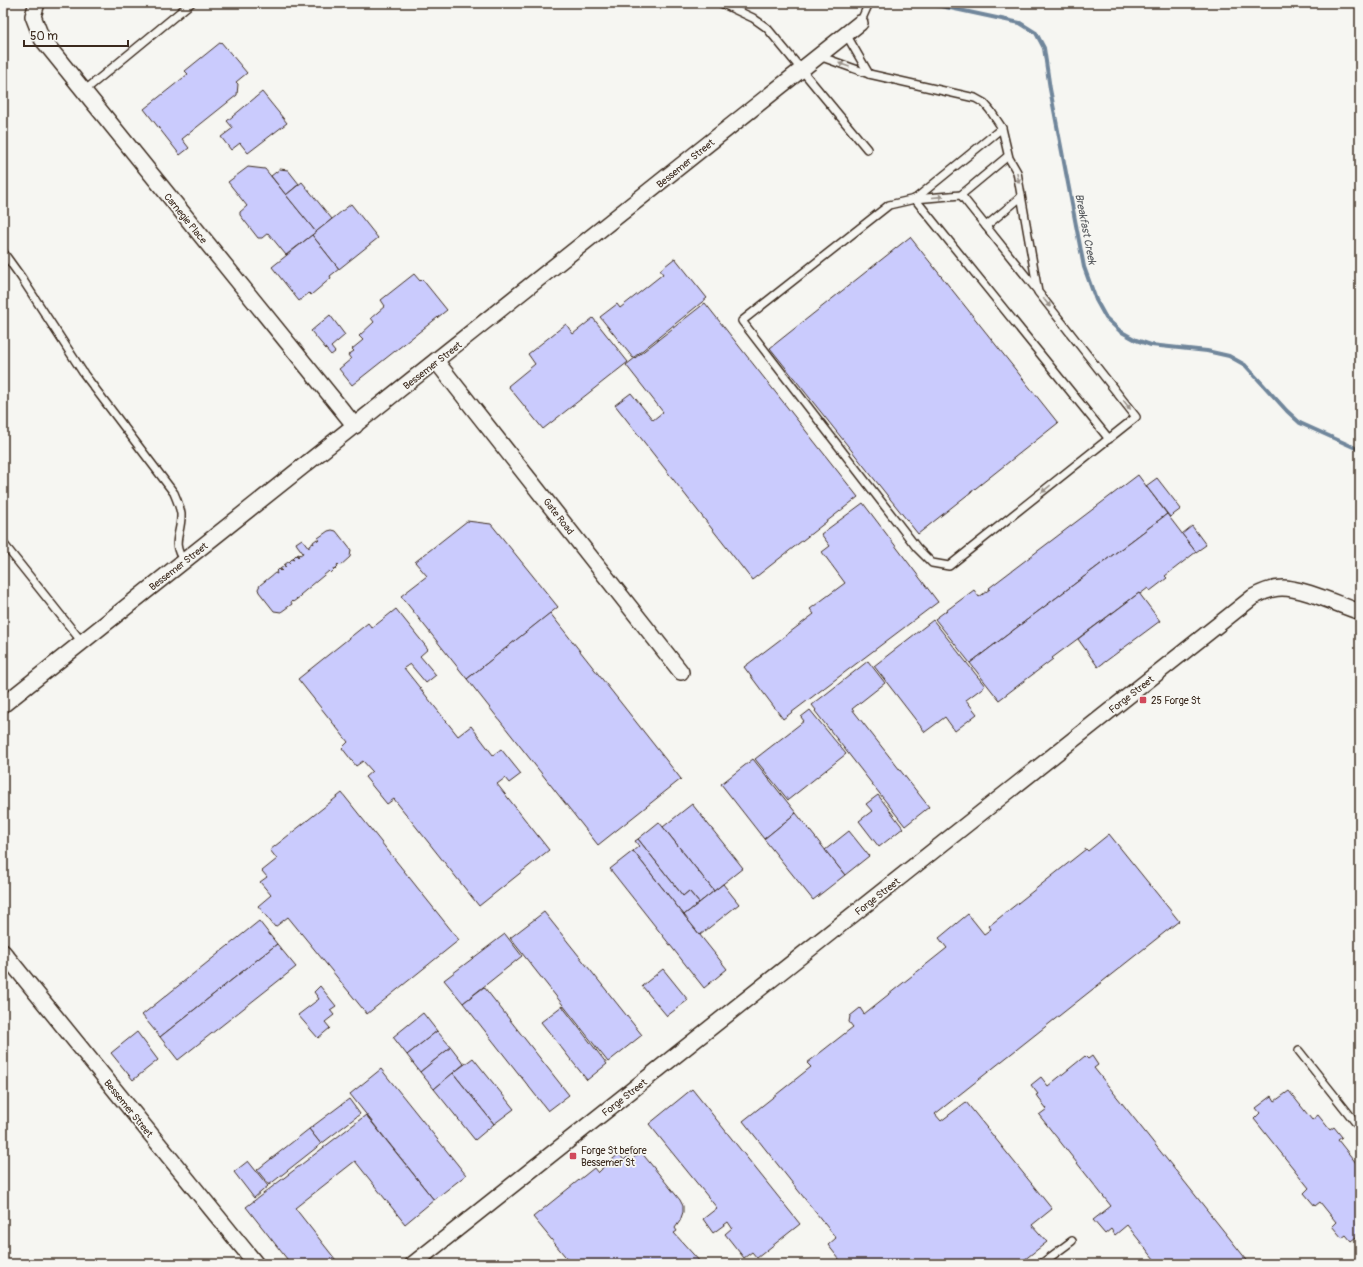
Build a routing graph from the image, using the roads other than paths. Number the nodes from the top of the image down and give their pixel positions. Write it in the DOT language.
graph roads {
  1 [pos="37,3"];
  2 [pos="191,3"];
  3 [pos="720,3"];
  4 [pos="869,4"];
  5 [pos="860,23"];
  6 [pos="846,34"];
  7 [pos="819,56"];
  8 [pos="802,70"];
  9 [pos="869,74"];
  10 [pos="84,91"];
  11 [pos="1002,128"];
  12 [pos="867,149"];
  13 [pos="1008,156"];
  14 [pos="961,195"];
  15 [pos="1022,197"];
  16 [pos="915,199"];
  17 [pos="986,226"];
  18 [pos="3,252"];
  19 [pos="1038,292"];
  20 [pos="436,361"];
  21 [pos="355,426"];
  22 [pos="1109,439"];
  23 [pos="3,543"];
  24 [pos="184,561"];
  25 [pos="1360,612"];
  26 [pos="82,642"];
  27 [pos="681,672"];
  28 [pos="3,705"];
  29 [pos="3,952"];
  30 [pos="1299,1051"];
  31 [pos="1360,1128"];
  32 [pos="1072,1241"];
  33 [pos="256,1264"];
  34 [pos="413,1264"];
  35 [pos="1041,1264"];
  1 -- 10 [label="street, Carnegie Place"];
  2 -- 10 [label="lane"];
  3 -- 8 [label="lane"];
  4 -- 5 [label="lane"];
  5 -- 6 [label="street, Bessemer Street"];
  6 -- 7 [label="street, Bessemer Street"];
  6 -- 9 [label="lane"];
  7 -- 8 [label="street, Bessemer Street"];
  9 -- 7 [label="lane, one-way"];
  8 -- 12 [label="lane"];
  8 -- 20 [label="street, Bessemer Street"];
  9 -- 11 [label="lane"];
  10 -- 21 [label="street, Carnegie Place"];
  11 -- 13 [label="lane"];
  11 -- 16 [label="lane"];
  13 -- 14 [label="lane"];
  13 -- 15 [label="lane, one-way"];
  16 -- 14 [label="lane, one-way"];
  14 -- 17 [label="lane"];
  15 -- 17 [label="lane"];
  15 -- 19 [label="lane"];
  16 -- 22 [label="lane"];
  22 -- 16 [label="lane, one-way"];
  17 -- 19 [label="lane"];
  18 -- 24 [label="lane"];
  19 -- 22 [label="lane, one-way"];
  20 -- 21 [label="street, Bessemer Street"];
  20 -- 27 [label="street, Gate Road"];
  21 -- 24 [label="street, Bessemer Street"];
  23 -- 26 [label="lane"];
  24 -- 26 [label="street, Bessemer Street"];
  25 -- 34 [label="street, Forge Street"];
  26 -- 28 [label="street, Bessemer Street"];
  29 -- 33 [label="street, Bessemer Street"];
  30 -- 31 [label="lane"];
  32 -- 35 [label="lane"];
}
